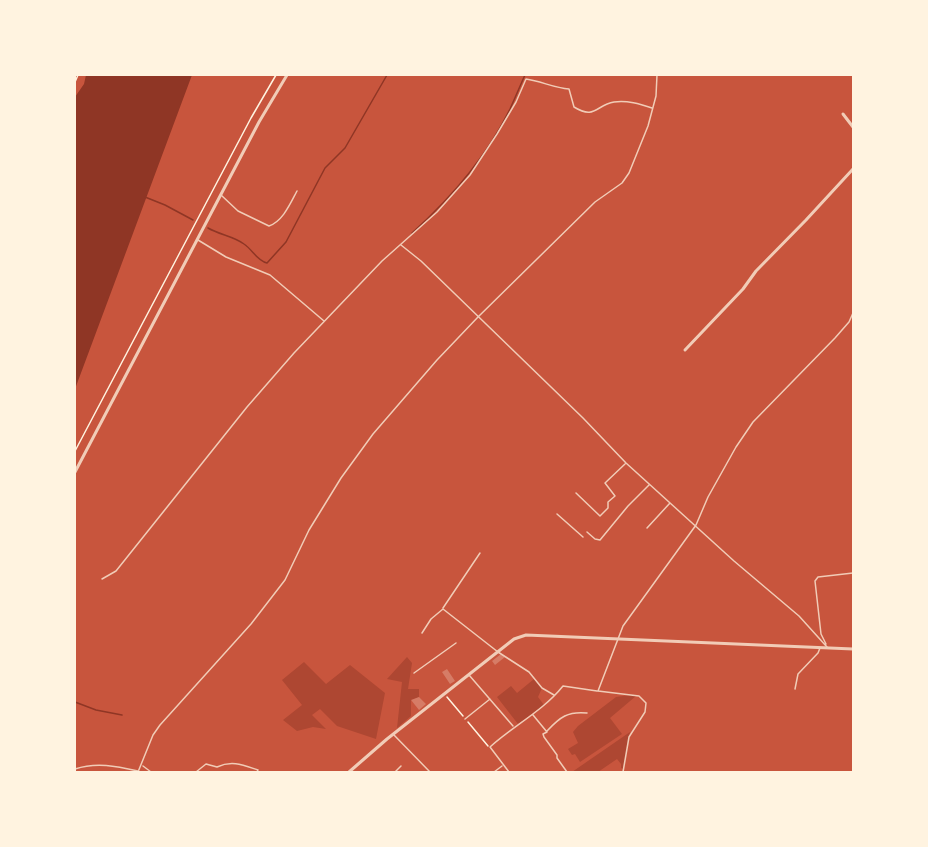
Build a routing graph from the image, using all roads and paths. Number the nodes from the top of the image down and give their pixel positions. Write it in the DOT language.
graph roads {
  1 [pos="78,75"];
  2 [pos="276,75"];
  3 [pos="287,75"];
  4 [pos="657,75"];
  5 [pos="75,82"];
  6 [pos="652,109"];
  7 [pos="843,114"];
  8 [pos="853,127"];
  9 [pos="853,169"];
  10 [pos="297,191"];
  11 [pos="220,195"];
  12 [pos="197,240"];
  13 [pos="400,244"];
  14 [pos="853,314"];
  15 [pos="478,317"];
  16 [pos="324,321"];
  17 [pos="849,322"];
  18 [pos="853,323"];
  19 [pos="685,350"];
  20 [pos="75,451"];
  21 [pos="626,463"];
  22 [pos="75,472"];
  23 [pos="650,484"];
  24 [pos="576,494"];
  25 [pos="670,503"];
  26 [pos="557,514"];
  27 [pos="696,525"];
  28 [pos="647,528"];
  29 [pos="587,532"];
  30 [pos="583,537"];
  31 [pos="480,553"];
  32 [pos="853,573"];
  33 [pos="102,579"];
  34 [pos="443,609"];
  35 [pos="422,633"];
  36 [pos="619,638"];
  37 [pos="456,643"];
  38 [pos="820,647"];
  39 [pos="827,648"];
  40 [pos="853,649"];
  41 [pos="498,651"];
  42 [pos="414,673"];
  43 [pos="469,674"];
  44 [pos="795,689"];
  45 [pos="598,691"];
  46 [pos="554,695"];
  47 [pos="491,699"];
  48 [pos="587,713"];
  49 [pos="533,715"];
  50 [pos="465,719"];
  51 [pos="513,727"];
  52 [pos="547,732"];
  53 [pos="392,734"];
  54 [pos="142,765"];
  55 [pos="503,765"];
  56 [pos="401,766"];
  57 [pos="75,769"];
  58 [pos="352,771"];
  59 [pos="138,772"];
  60 [pos="152,772"];
  61 [pos="196,772"];
  62 [pos="257,772"];
  63 [pos="395,772"];
  64 [pos="430,772"];
  65 [pos="494,772"];
  66 [pos="509,772"];
  67 [pos="567,772"];
  68 [pos="623,772"];
  1 -- 5 [label="path"];
  2 -- 20 [label="path"];
  3 -- 11 [label="street"];
  4 -- 6 [label="lane"];
  6 -- 13 [label="lane"];
  6 -- 15 [label="lane"];
  7 -- 8 [label="street"];
  9 -- 19 [label="street"];
  10 -- 11 [label="lane"];
  11 -- 12 [label="street"];
  12 -- 16 [label="lane"];
  12 -- 22 [label="street"];
  13 -- 15 [label="lane"];
  13 -- 16 [label="lane"];
  14 -- 17 [label="lane"];
  15 -- 21 [label="lane"];
  15 -- 54 [label="lane"];
  16 -- 33 [label="lane"];
  17 -- 18 [label="lane"];
  17 -- 27 [label="lane"];
  21 -- 23 [label="lane"];
  21 -- 24 [label="lane"];
  23 -- 25 [label="lane"];
  23 -- 29 [label="lane"];
  25 -- 27 [label="lane"];
  25 -- 28 [label="lane"];
  26 -- 30 [label="lane"];
  27 -- 36 [label="lane"];
  27 -- 39 [label="lane"];
  31 -- 34 [label="lane"];
  32 -- 39 [label="lane"];
  34 -- 35 [label="lane"];
  34 -- 41 [label="lane"];
  36 -- 38 [label="street"];
  36 -- 41 [label="street"];
  36 -- 45 [label="lane"];
  37 -- 42 [label="lane"];
  38 -- 39 [label="street"];
  38 -- 44 [label="lane"];
  39 -- 40 [label="street"];
  41 -- 43 [label="street"];
  41 -- 46 [label="lane"];
  43 -- 47 [label="lane"];
  43 -- 53 [label="street"];
  45 -- 46 [label="lane"];
  45 -- 68 [label="lane"];
  46 -- 49 [label="lane"];
  47 -- 50 [label="lane"];
  47 -- 51 [label="lane"];
  48 -- 52 [label="lane"];
  49 -- 51 [label="lane"];
  49 -- 52 [label="lane"];
  51 -- 55 [label="lane"];
  52 -- 67 [label="lane"];
  53 -- 58 [label="street"];
  53 -- 64 [label="lane"];
  54 -- 59 [label="lane"];
  54 -- 60 [label="lane"];
  55 -- 65 [label="lane"];
  55 -- 66 [label="lane"];
  56 -- 63 [label="lane"];
  57 -- 59 [label="lane"];
  61 -- 62 [label="lane"];
}
